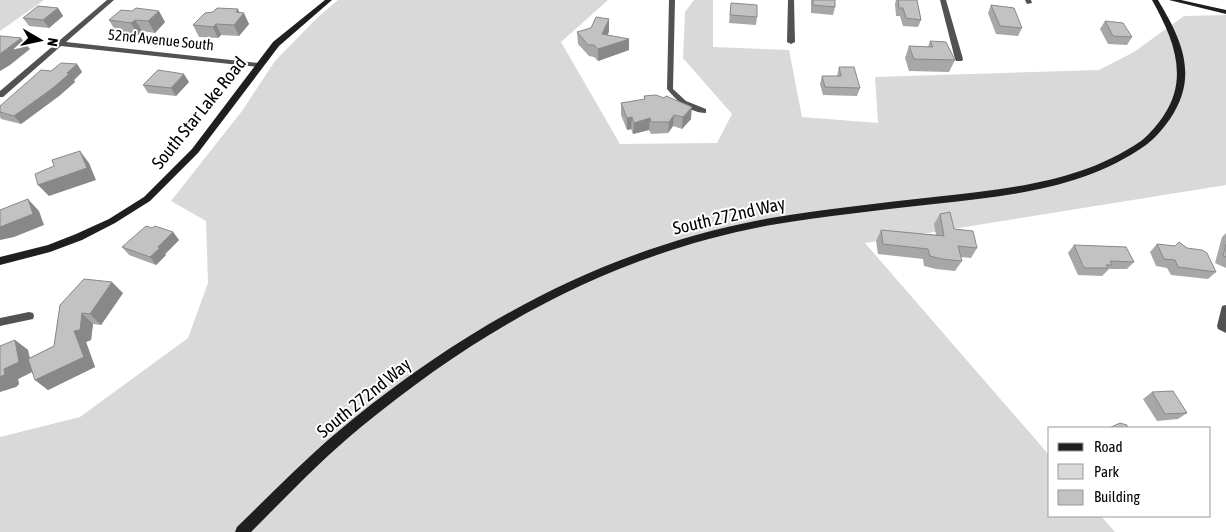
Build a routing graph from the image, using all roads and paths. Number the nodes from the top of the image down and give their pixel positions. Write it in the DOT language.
graph roads {
  1 [pos="111,0"];
  2 [pos="329,0"];
  3 [pos="672,0"];
  4 [pos="791,0"];
  5 [pos="942,0"];
  6 [pos="1155,0"];
  7 [pos="1172,0"];
  8 [pos="1226,12"];
  9 [pos="791,42"];
  10 [pos="59,44"];
  11 [pos="959,59"];
  12 [pos="259,65"];
  13 [pos="0,95"];
  14 [pos="703,111"];
  15 [pos="0,261"];
  16 [pos="1226,309"];
  17 [pos="29,316"];
  18 [pos="0,322"];
  19 [pos="1224,328"];
  20 [pos="242,532"];
  1 -- 10 [label="street"];
  2 -- 12 [label="main road, South Star Lake Road"];
  3 -- 14 [label="lane"];
  4 -- 9 [label="street"];
  5 -- 11 [label="street"];
  6 -- 20 [label="main road, South 272nd Way"];
  7 -- 8 [label="main road"];
  10 -- 12 [label="street, 52nd Avenue South"];
  10 -- 13 [label="street"];
  12 -- 15 [label="main road, South Star Lake Road"];
  16 -- 19 [label="street"];
  17 -- 18 [label="street"];
}
